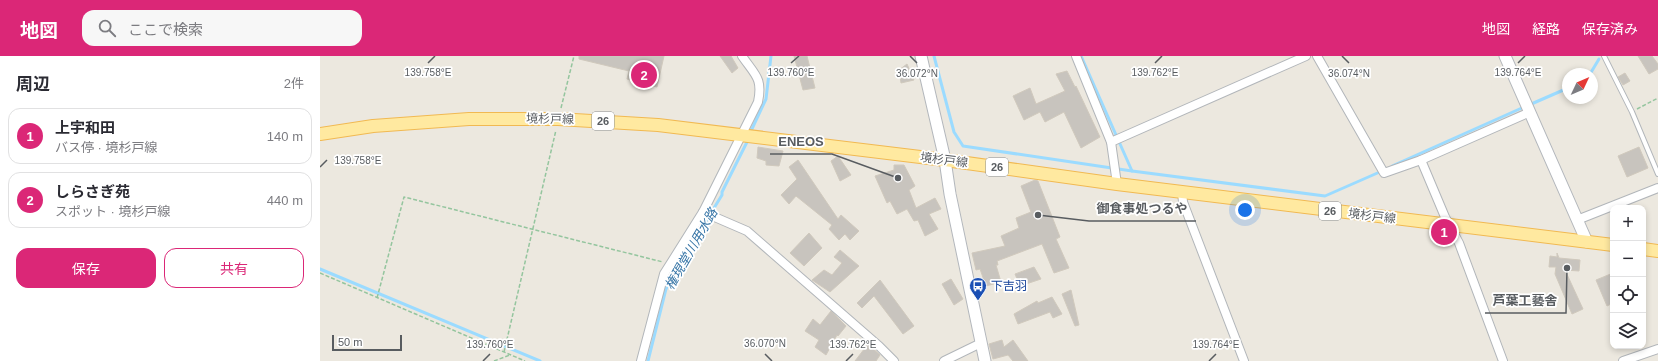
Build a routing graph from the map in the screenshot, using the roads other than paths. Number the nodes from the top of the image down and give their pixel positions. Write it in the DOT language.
graph roads {
  1 [pos="742,56"];
  2 [pos="921,56"];
  3 [pos="1076,56"];
  4 [pos="1306,56"];
  5 [pos="1317,56"];
  6 [pos="1505,56"];
  7 [pos="1604,56"];
  8 [pos="1530,112"];
  9 [pos="320,134"];
  10 [pos="741,135"];
  11 [pos="1111,142"];
  12 [pos="945,160"];
  13 [pos="1421,160"];
  14 [pos="1658,174"];
  15 [pos="1117,184"];
  16 [pos="1658,188"];
  17 [pos="1182,192"];
  18 [pos="703,212"];
  19 [pos="1577,220"];
  20 [pos="1450,226"];
  21 [pos="1587,242"];
  22 [pos="1610,246"];
  23 [pos="1646,249"];
  24 [pos="1658,251"];
  25 [pos="981,343"];
  26 [pos="1658,349"];
  27 [pos="641,361"];
  28 [pos="894,361"];
  29 [pos="944,361"];
  30 [pos="985,361"];
  31 [pos="1244,361"];
  32 [pos="1503,361"];
  33 [pos="1623,361"];
  1 -- 10 [label="street"];
  2 -- 12 [label="street"];
  3 -- 11 [label="street"];
  4 -- 11 [label="street"];
  5 -- 13 [label="street"];
  6 -- 8 [label="street"];
  7 -- 14 [label="lane"];
  8 -- 13 [label="street"];
  8 -- 19 [label="street"];
  9 -- 10 [label="main road, 境杉戸線 / 26"];
  10 -- 12 [label="main road, 境杉戸線 / 26"];
  10 -- 18 [label="street"];
  11 -- 15 [label="street"];
  12 -- 15 [label="main road, 境杉戸線 / 26"];
  12 -- 25 [label="street"];
  13 -- 20 [label="street"];
  15 -- 17 [label="main road, 境杉戸線 / 26"];
  16 -- 19 [label="street"];
  17 -- 20 [label="main road, 境杉戸線 / 26"];
  17 -- 31 [label="street"];
  18 -- 27 [label="street"];
  18 -- 28 [label="street"];
  19 -- 21 [label="street"];
  20 -- 21 [label="main road, 境杉戸線 / 26"];
  20 -- 32 [label="street"];
  21 -- 22 [label="main road, 境杉戸線 / 26"];
  23 -- 24 [label="main road"];
  25 -- 29 [label="street"];
  25 -- 30 [label="street"];
  26 -- 33 [label="street"];
}
